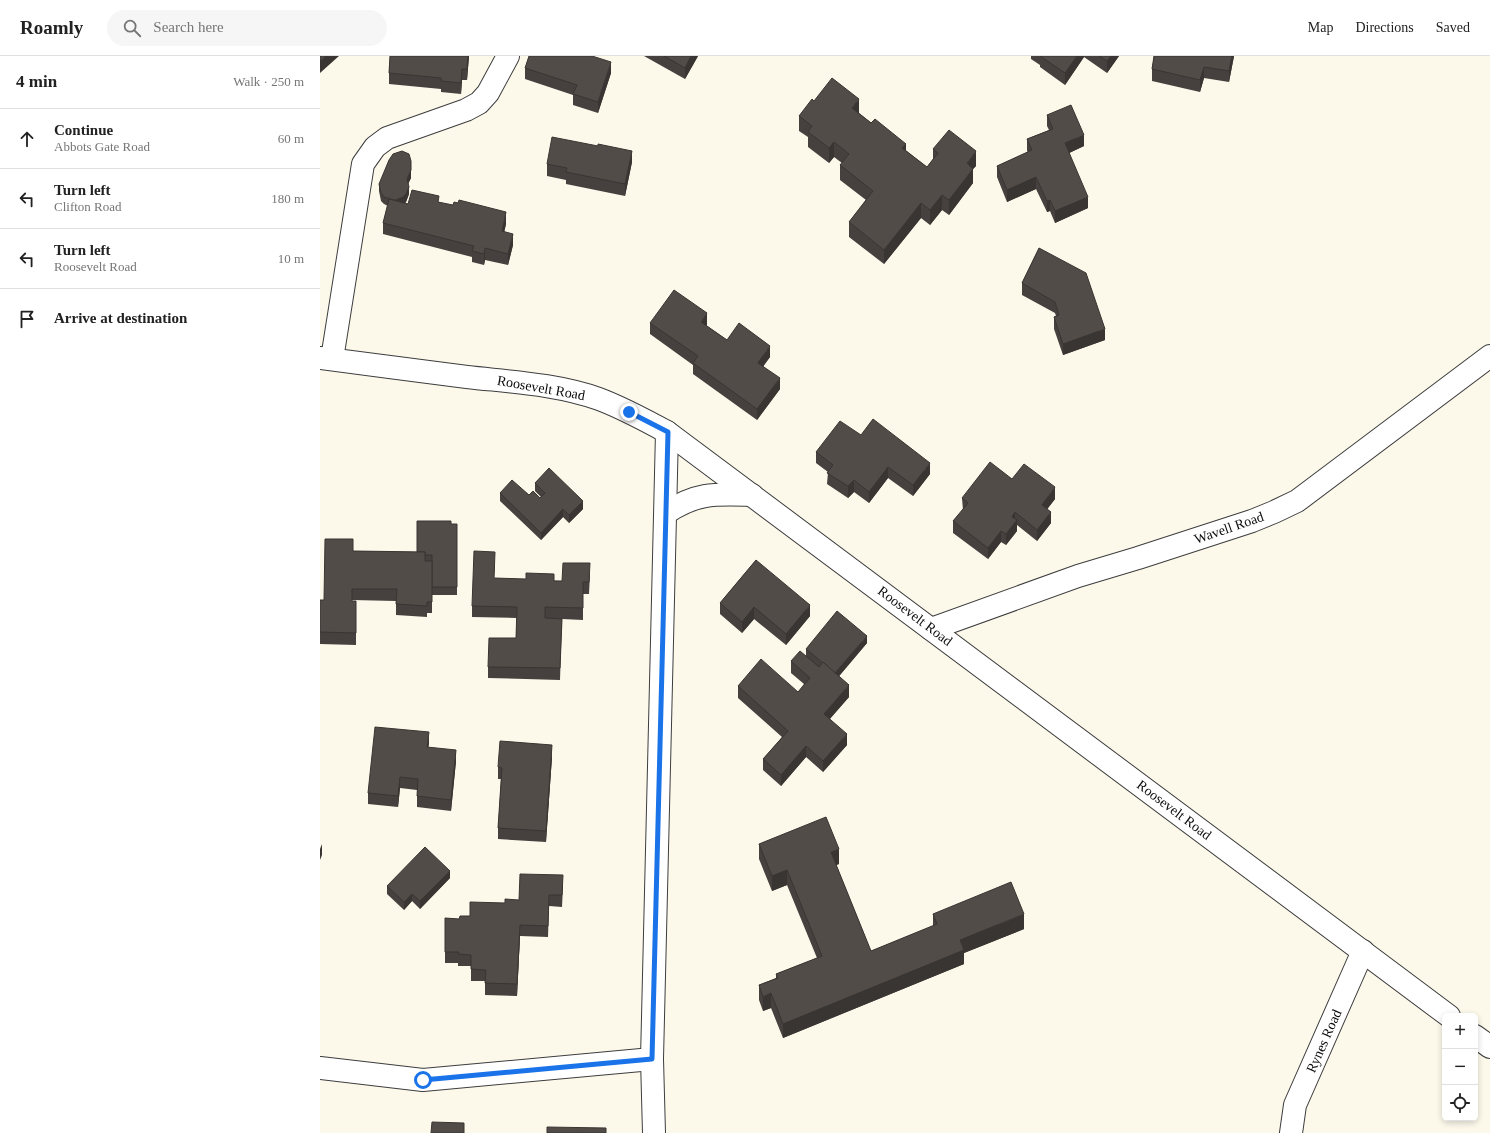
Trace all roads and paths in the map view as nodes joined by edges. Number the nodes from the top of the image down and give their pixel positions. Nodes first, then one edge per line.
1 (508, 56) edge
2 (1490, 356) edge
3 (326, 358) edge
4 (668, 432) junction
5 (752, 496) junction
6 (666, 513) junction
7 (931, 629) junction
8 (1363, 951) junction
9 (1445, 1013) edge
10 (1478, 1038) edge
11 (1490, 1047) edge
12 (652, 1059) junction
13 (320, 1068) edge
14 (654, 1133) edge
15 (1291, 1133) edge

1 - 3 street
2 - 7 street, Wavell Road
3 - 4 street, Roosevelt Road
4 - 5 street, Roosevelt Road
4 - 6 street
5 - 6 street
5 - 7 street, Roosevelt Road
6 - 12 street
7 - 8 street, Roosevelt Road
8 - 9 street, Roosevelt Road
8 - 15 street, Rynes Road
10 - 11 street
12 - 13 street
12 - 14 street

